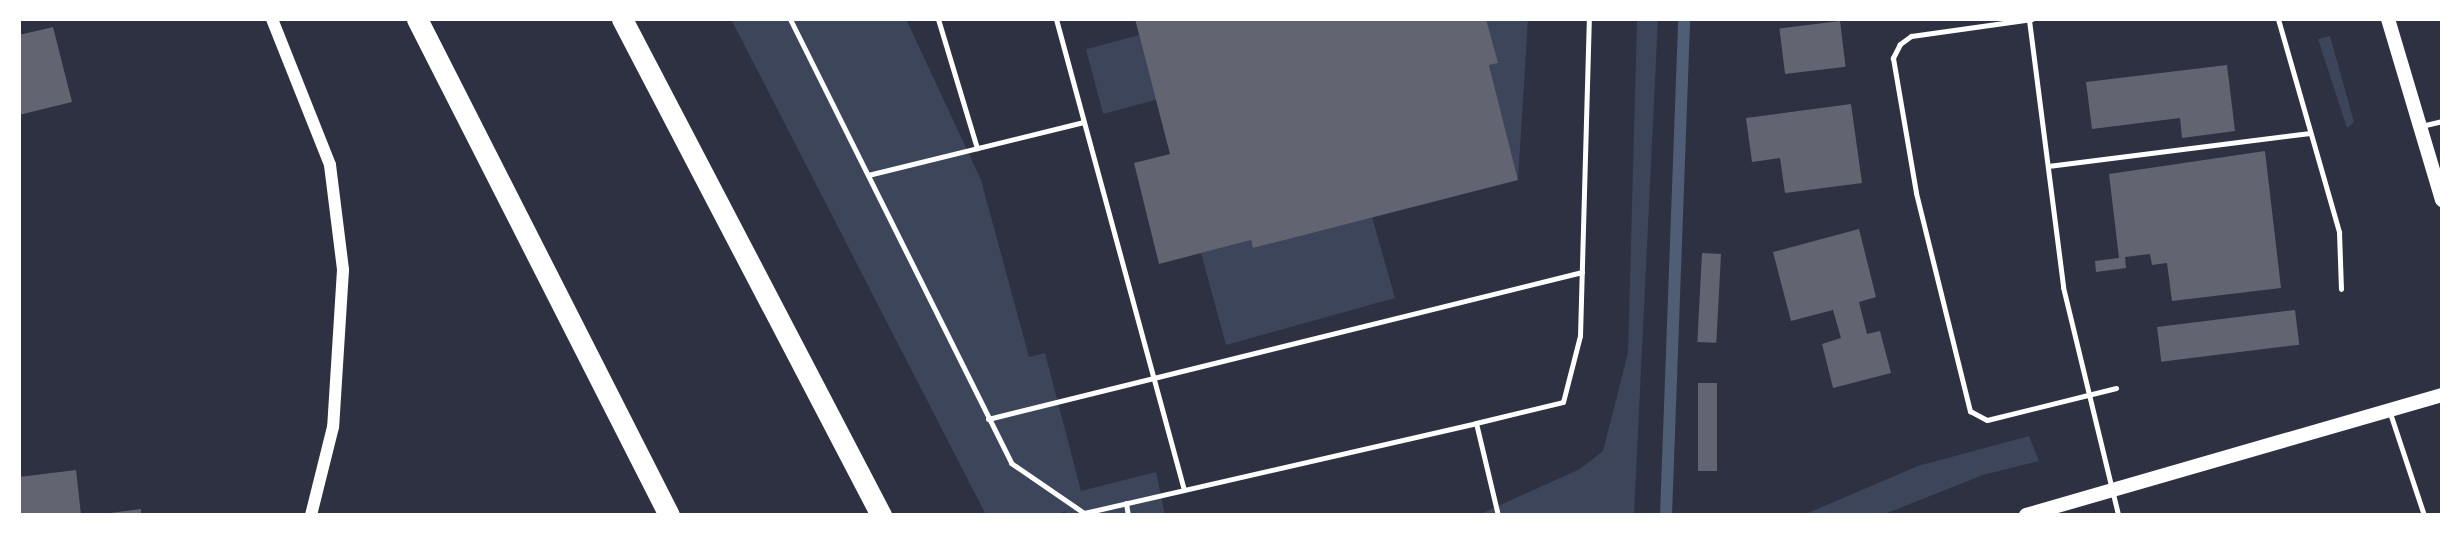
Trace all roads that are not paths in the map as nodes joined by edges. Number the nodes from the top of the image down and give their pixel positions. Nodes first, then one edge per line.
1 (272, 19) edge
2 (416, 19) edge
3 (622, 19) edge
4 (790, 19) edge
5 (938, 19) edge
6 (1056, 19) edge
7 (1589, 19) edge
8 (2031, 19) edge
9 (2278, 19) edge
10 (2388, 19) edge
11 (2442, 121) edge
12 (1084, 122) junction
13 (2420, 126) junction
14 (2310, 133) junction
15 (976, 148) junction
16 (2048, 166) junction
17 (867, 175) junction
18 (2442, 200) edge
19 (1582, 272) junction
20 (2341, 289) dead end
21 (1153, 376) junction
22 (2116, 388) dead end
23 (2442, 395) edge
24 (2087, 396) junction
25 (2389, 410) junction
26 (988, 419) junction
27 (1476, 423) junction
28 (1184, 489) junction
29 (2111, 490) junction
30 (1126, 503) junction
31 (310, 515) edge
32 (669, 515) edge
33 (881, 515) edge
34 (1128, 515) edge
35 (1498, 515) edge
36 (2026, 515) edge
37 (2118, 515) edge
38 (2424, 515) edge

1 - 31 street
2 - 32 highway
3 - 33 highway
4 - 17 lane
5 - 15 lane
6 - 12 lane
7 - 19 lane
8 - 16 lane
8 - 24 lane
9 - 14 lane
10 - 13 main road
11 - 13 lane
12 - 15 lane
12 - 21 lane
13 - 18 main road
14 - 16 lane
14 - 20 lane
15 - 17 lane
16 - 24 lane
17 - 26 lane
19 - 21 lane
19 - 27 lane
21 - 26 lane
21 - 28 lane
22 - 24 lane
23 - 25 main road
24 - 29 lane
25 - 29 main road
25 - 38 lane
26 - 30 lane
27 - 28 lane
27 - 35 lane
28 - 30 lane
29 - 36 main road
29 - 37 lane
30 - 34 lane

